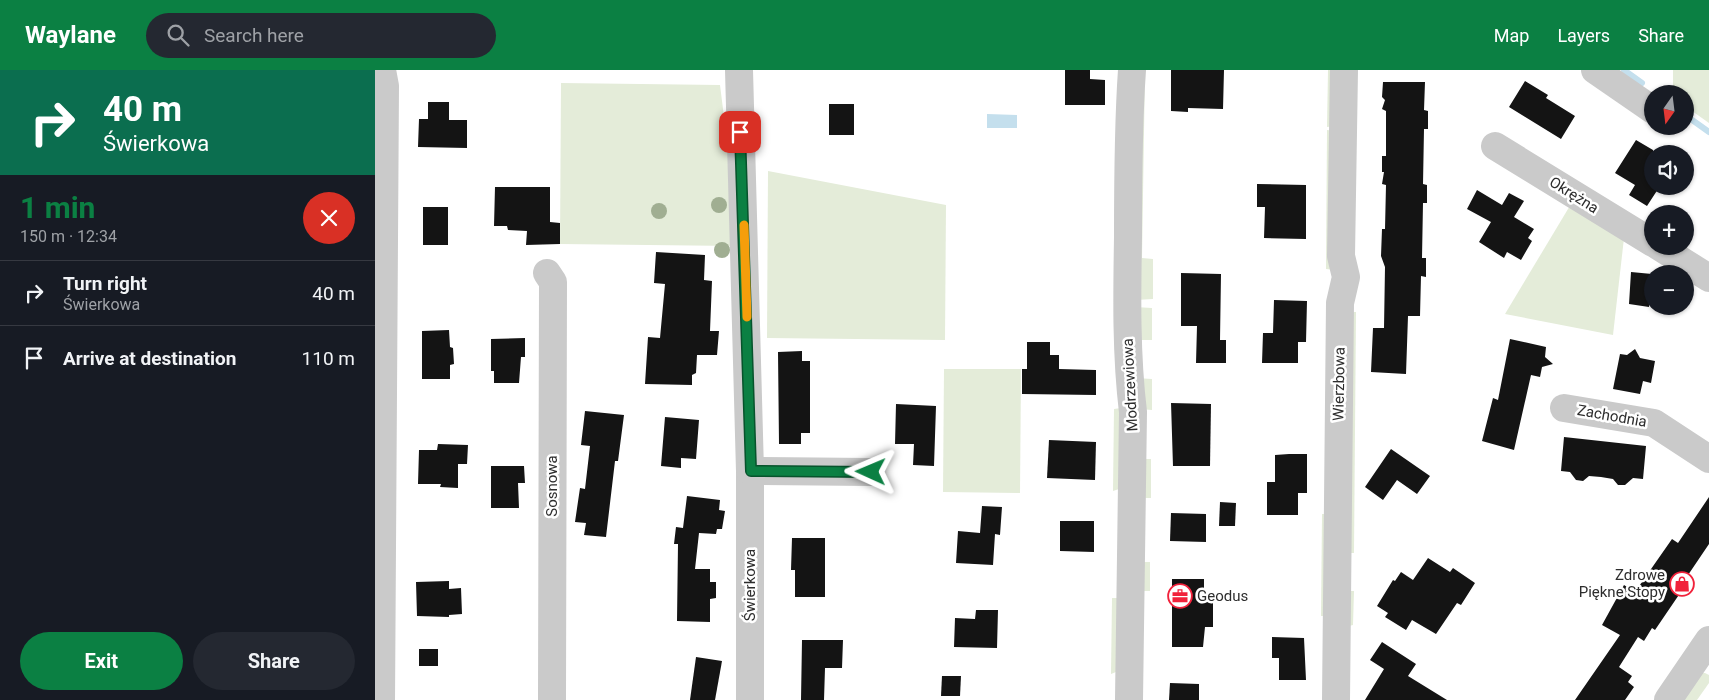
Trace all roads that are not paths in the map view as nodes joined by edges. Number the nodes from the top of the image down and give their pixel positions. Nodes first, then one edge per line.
1 (383, 70) edge
2 (739, 70) edge
3 (1132, 70) edge
4 (1344, 70) edge
5 (1595, 70) edge
6 (1644, 104) edge
7 (1495, 146) dead end
8 (1644, 237) edge
9 (1672, 255) edge
10 (547, 273) dead end
11 (1709, 278) edge
12 (1564, 408) dead end
13 (1709, 459) edge
14 (751, 471) junction
15 (871, 472) dead end
16 (1709, 640) edge
17 (381, 700) edge
18 (552, 700) edge
19 (749, 700) edge
20 (1129, 700) edge
21 (1336, 700) edge
22 (1668, 700) edge

1 - 17 street
2 - 14 street, Świerkowa
3 - 20 street, Modrzewiowa
4 - 21 street, Wierzbowa
5 - 6 street
7 - 8 street, Okrężna
9 - 11 street
10 - 18 street, Sosnowa
12 - 13 street, Zachodnia
14 - 15 street
14 - 19 street, Świerkowa
16 - 22 street

